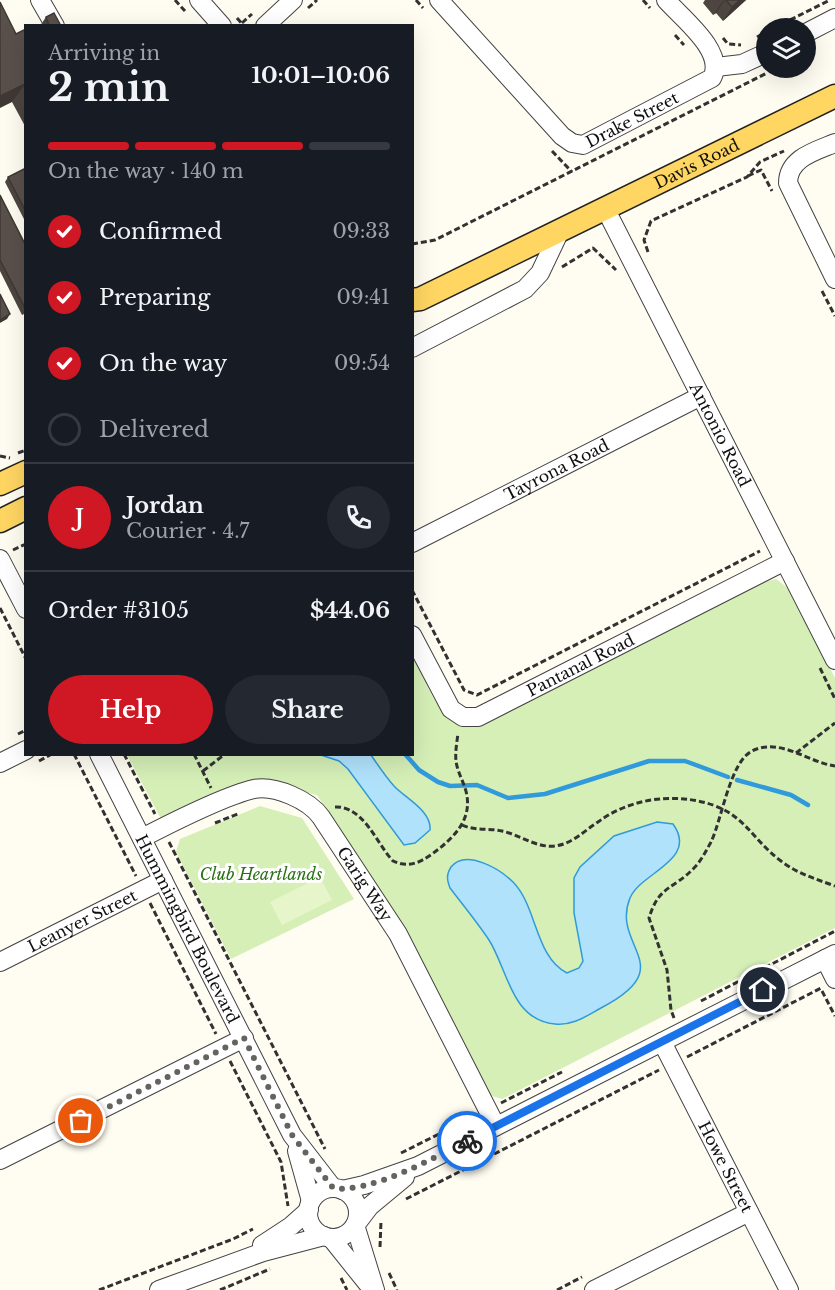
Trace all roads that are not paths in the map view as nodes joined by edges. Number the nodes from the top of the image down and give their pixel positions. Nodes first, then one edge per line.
1 (40, 0) edge
2 (199, 0) edge
3 (293, 0) edge
4 (439, 0) edge
5 (662, 8) edge
6 (835, 18) edge
7 (54, 24) edge
8 (220, 24) edge
9 (267, 24) edge
10 (816, 28) edge
11 (756, 58) edge
12 (714, 73) junction
13 (835, 96) edge
14 (835, 142) edge
15 (606, 210) junction
16 (559, 233) junction
17 (835, 279) edge
18 (414, 299) edge
19 (414, 347) edge
20 (701, 396) junction
21 (24, 473) edge
22 (0, 484) edge
23 (24, 509) edge
24 (0, 521) edge
25 (414, 542) edge
26 (0, 559) edge
27 (785, 561) junction
28 (24, 605) edge
29 (414, 639) edge
30 (835, 660) edge
31 (24, 751) edge
32 (100, 756) edge
33 (0, 763) edge
34 (142, 838) junction
35 (163, 880) junction
36 (830, 956) edge
37 (0, 962) edge
38 (828, 984) edge
39 (244, 1038) junction
40 (662, 1042) junction
41 (489, 1130) junction
42 (292, 1135) junction
43 (0, 1160) edge
44 (418, 1166) junction
45 (337, 1189) junction
46 (310, 1205) junction
47 (749, 1212) junction
48 (356, 1224) junction
49 (328, 1237) junction
50 (235, 1262) junction
51 (159, 1290) edge
52 (373, 1290) edge
53 (594, 1290) edge
54 (789, 1290) edge

1 - 7 street
2 - 8 street
3 - 9 street
4 - 12 street, Drake Street
5 - 12 street
6 - 10 street
11 - 12 street, Drake Street
13 - 15 main road, Davis Road
14 - 17 street
15 - 16 main road, Davis Road
15 - 20 street, Antonio Road
16 - 18 main road, Davis Road
16 - 19 street
20 - 25 street, Tayrona Road
20 - 27 street, Antonio Road
21 - 22 main road
23 - 24 main road
26 - 28 street
27 - 29 street, Pantanal Road
27 - 30 street, Antonio Road
31 - 33 street
32 - 34 street, Hummingbird Boulevard
34 - 35 street, Hummingbird Boulevard
34 - 41 street, Garig Way
35 - 37 street, Leanyer Street
35 - 39 street, Hummingbird Boulevard
36 - 38 street
36 - 40 street
39 - 42 street, Hummingbird Boulevard
39 - 43 street
40 - 41 street
40 - 47 street, Howe Street
41 - 44 street
42 - 45 street, Hummingbird Boulevard
42 - 46 street, Hummingbird Boulevard
44 - 45 street
44 - 48 street
45 - 46 street
45 - 48 street
46 - 49 street
46 - 50 street
47 - 53 street
47 - 54 street, Howe Street
48 - 49 street
48 - 52 street
49 - 50 street
49 - 52 street
50 - 51 street

